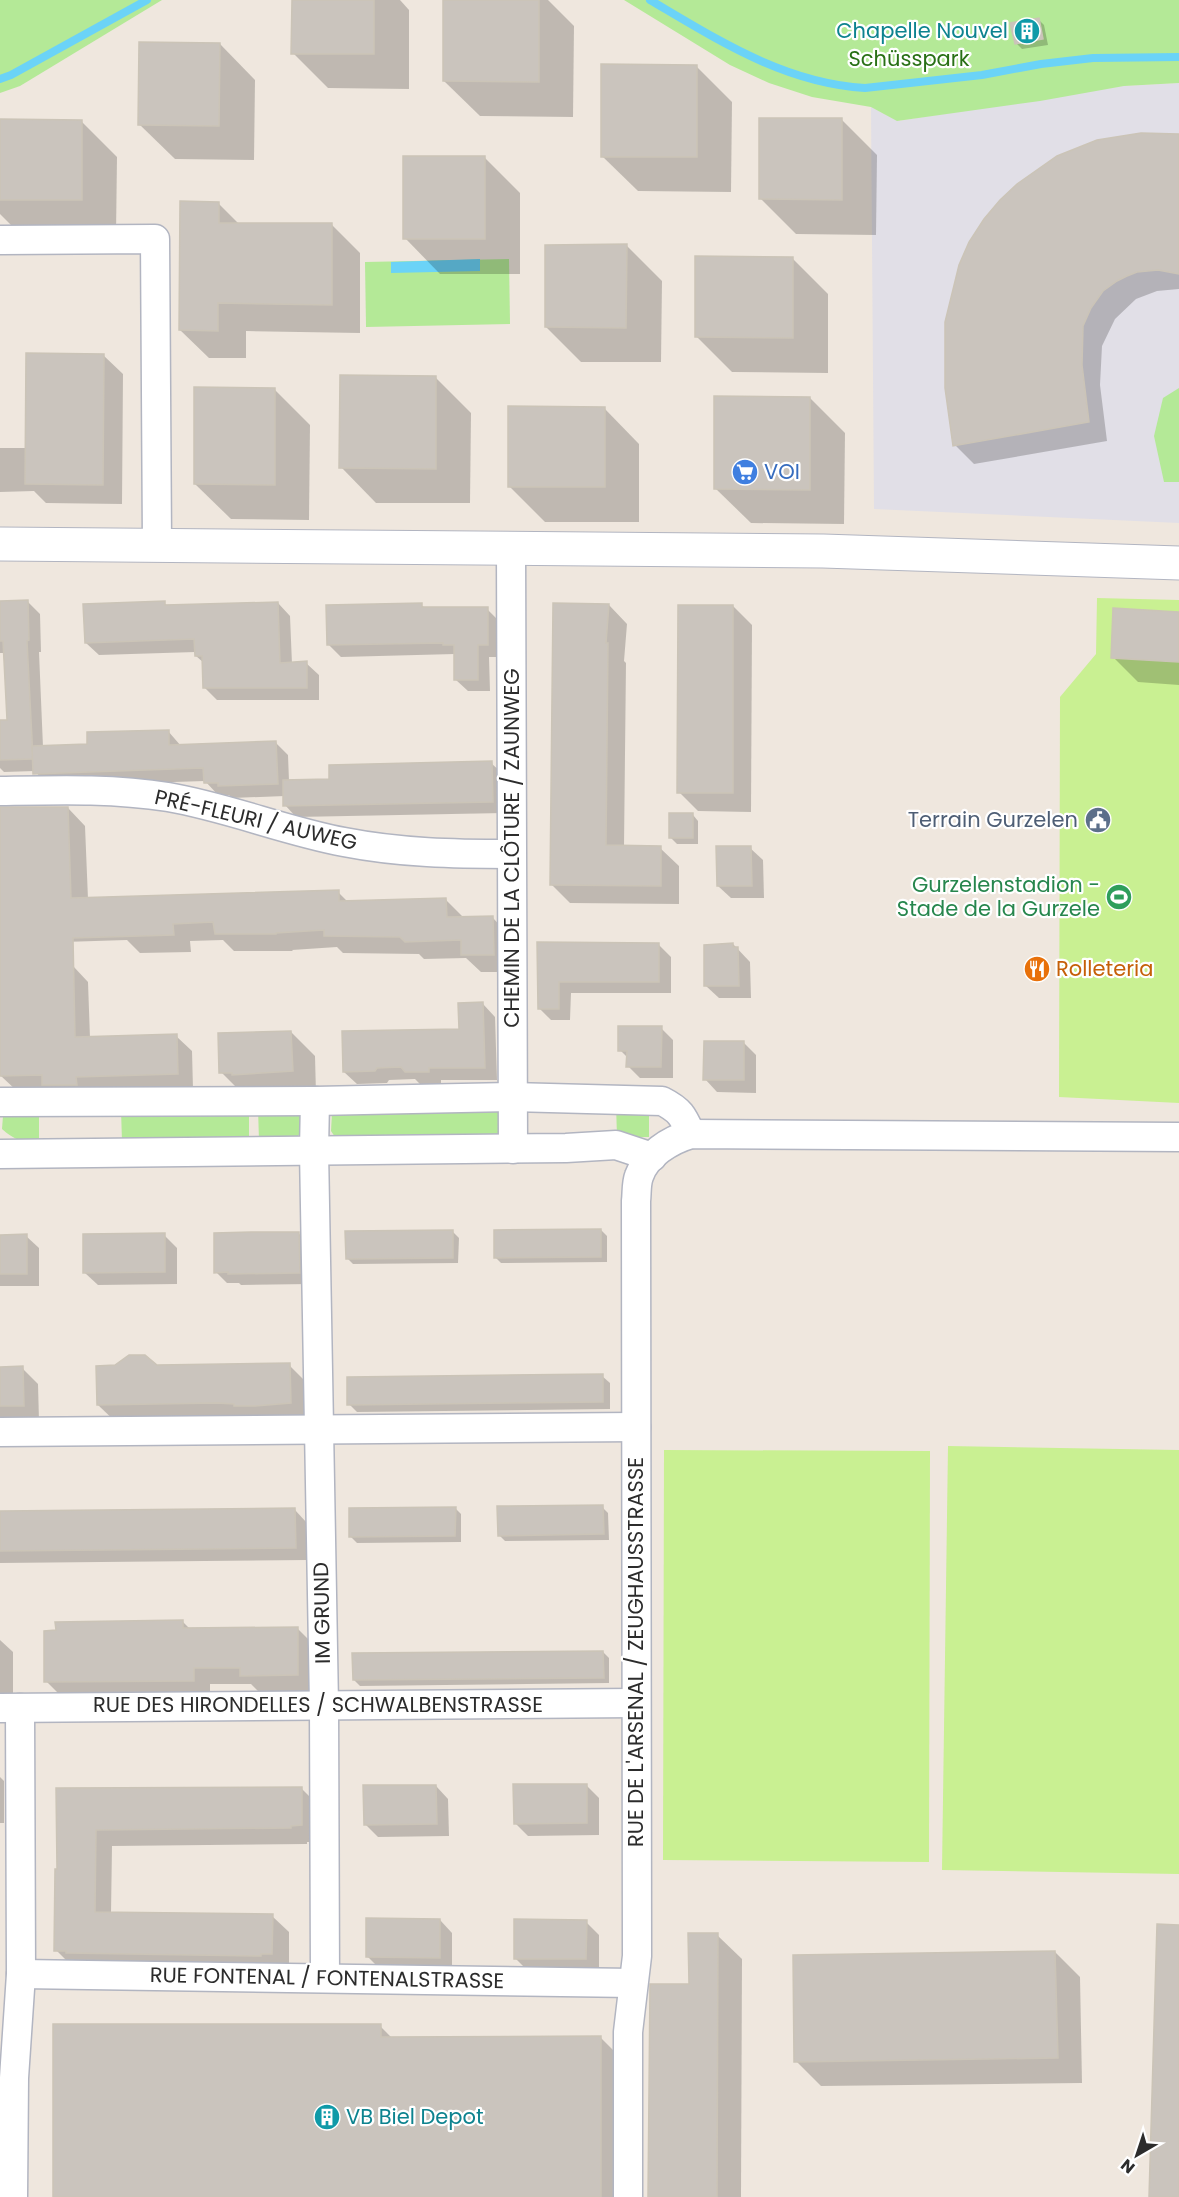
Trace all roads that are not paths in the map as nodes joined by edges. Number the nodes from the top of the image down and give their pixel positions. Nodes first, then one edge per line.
1 (0, 240) edge
2 (0, 544) edge
3 (158, 545) junction
4 (511, 548) junction
5 (1179, 563) edge
6 (0, 791) edge
7 (512, 854) junction
8 (512, 1097) junction
9 (315, 1101) junction
10 (0, 1102) edge
11 (691, 1134) junction
12 (1179, 1137) edge
13 (513, 1149) junction
14 (314, 1150) junction
15 (0, 1154) edge
16 (652, 1157) junction
17 (636, 1427) junction
18 (319, 1429) junction
19 (0, 1432) edge
20 (636, 1702) junction
21 (324, 1705) junction
22 (10, 1708) edge
23 (21, 1974) junction
24 (325, 1978) junction
25 (633, 1983) junction
26 (7, 2078) edge
27 (13, 2197) edge
28 (628, 2197) edge

1 - 3 street
2 - 3 street
3 - 4 street
4 - 5 street
4 - 7 street, CHEMIN DE LA CLÔTURE / ZAUNWEG
6 - 7 street, PRÉ-FLEURI / AUWEG
7 - 8 street, CHEMIN DE LA CLÔTURE / ZAUNWEG
8 - 9 street
8 - 11 street
8 - 13 street, CHEMIN DE LA CLÔTURE / ZAUNWEG
9 - 10 street
9 - 14 street, IM GRUND
11 - 12 street
11 - 16 street, RUE DE L'ARSENAL / ZEUGHAUSSTRASSE
13 - 14 street
13 - 16 street
14 - 15 street
14 - 18 street, IM GRUND
16 - 17 street, RUE DE L'ARSENAL / ZEUGHAUSSTRASSE
17 - 18 street
17 - 20 street, RUE DE L'ARSENAL / ZEUGHAUSSTRASSE
18 - 19 street
18 - 21 street, IM GRUND
20 - 21 street, RUE DES HIRONDELLES / SCHWALBENSTRASSE
20 - 25 street, RUE DE L'ARSENAL / ZEUGHAUSSTRASSE
21 - 22 street, RUE DES HIRONDELLES / SCHWALBENSTRASSE
21 - 24 street, IM GRUND
22 - 23 street
23 - 24 street, RUE FONTENAL / FONTENALSTRASSE
23 - 26 street
24 - 25 street, RUE FONTENAL / FONTENALSTRASSE
25 - 28 street, RUE DE L'ARSENAL / ZEUGHAUSSTRASSE
26 - 27 street

